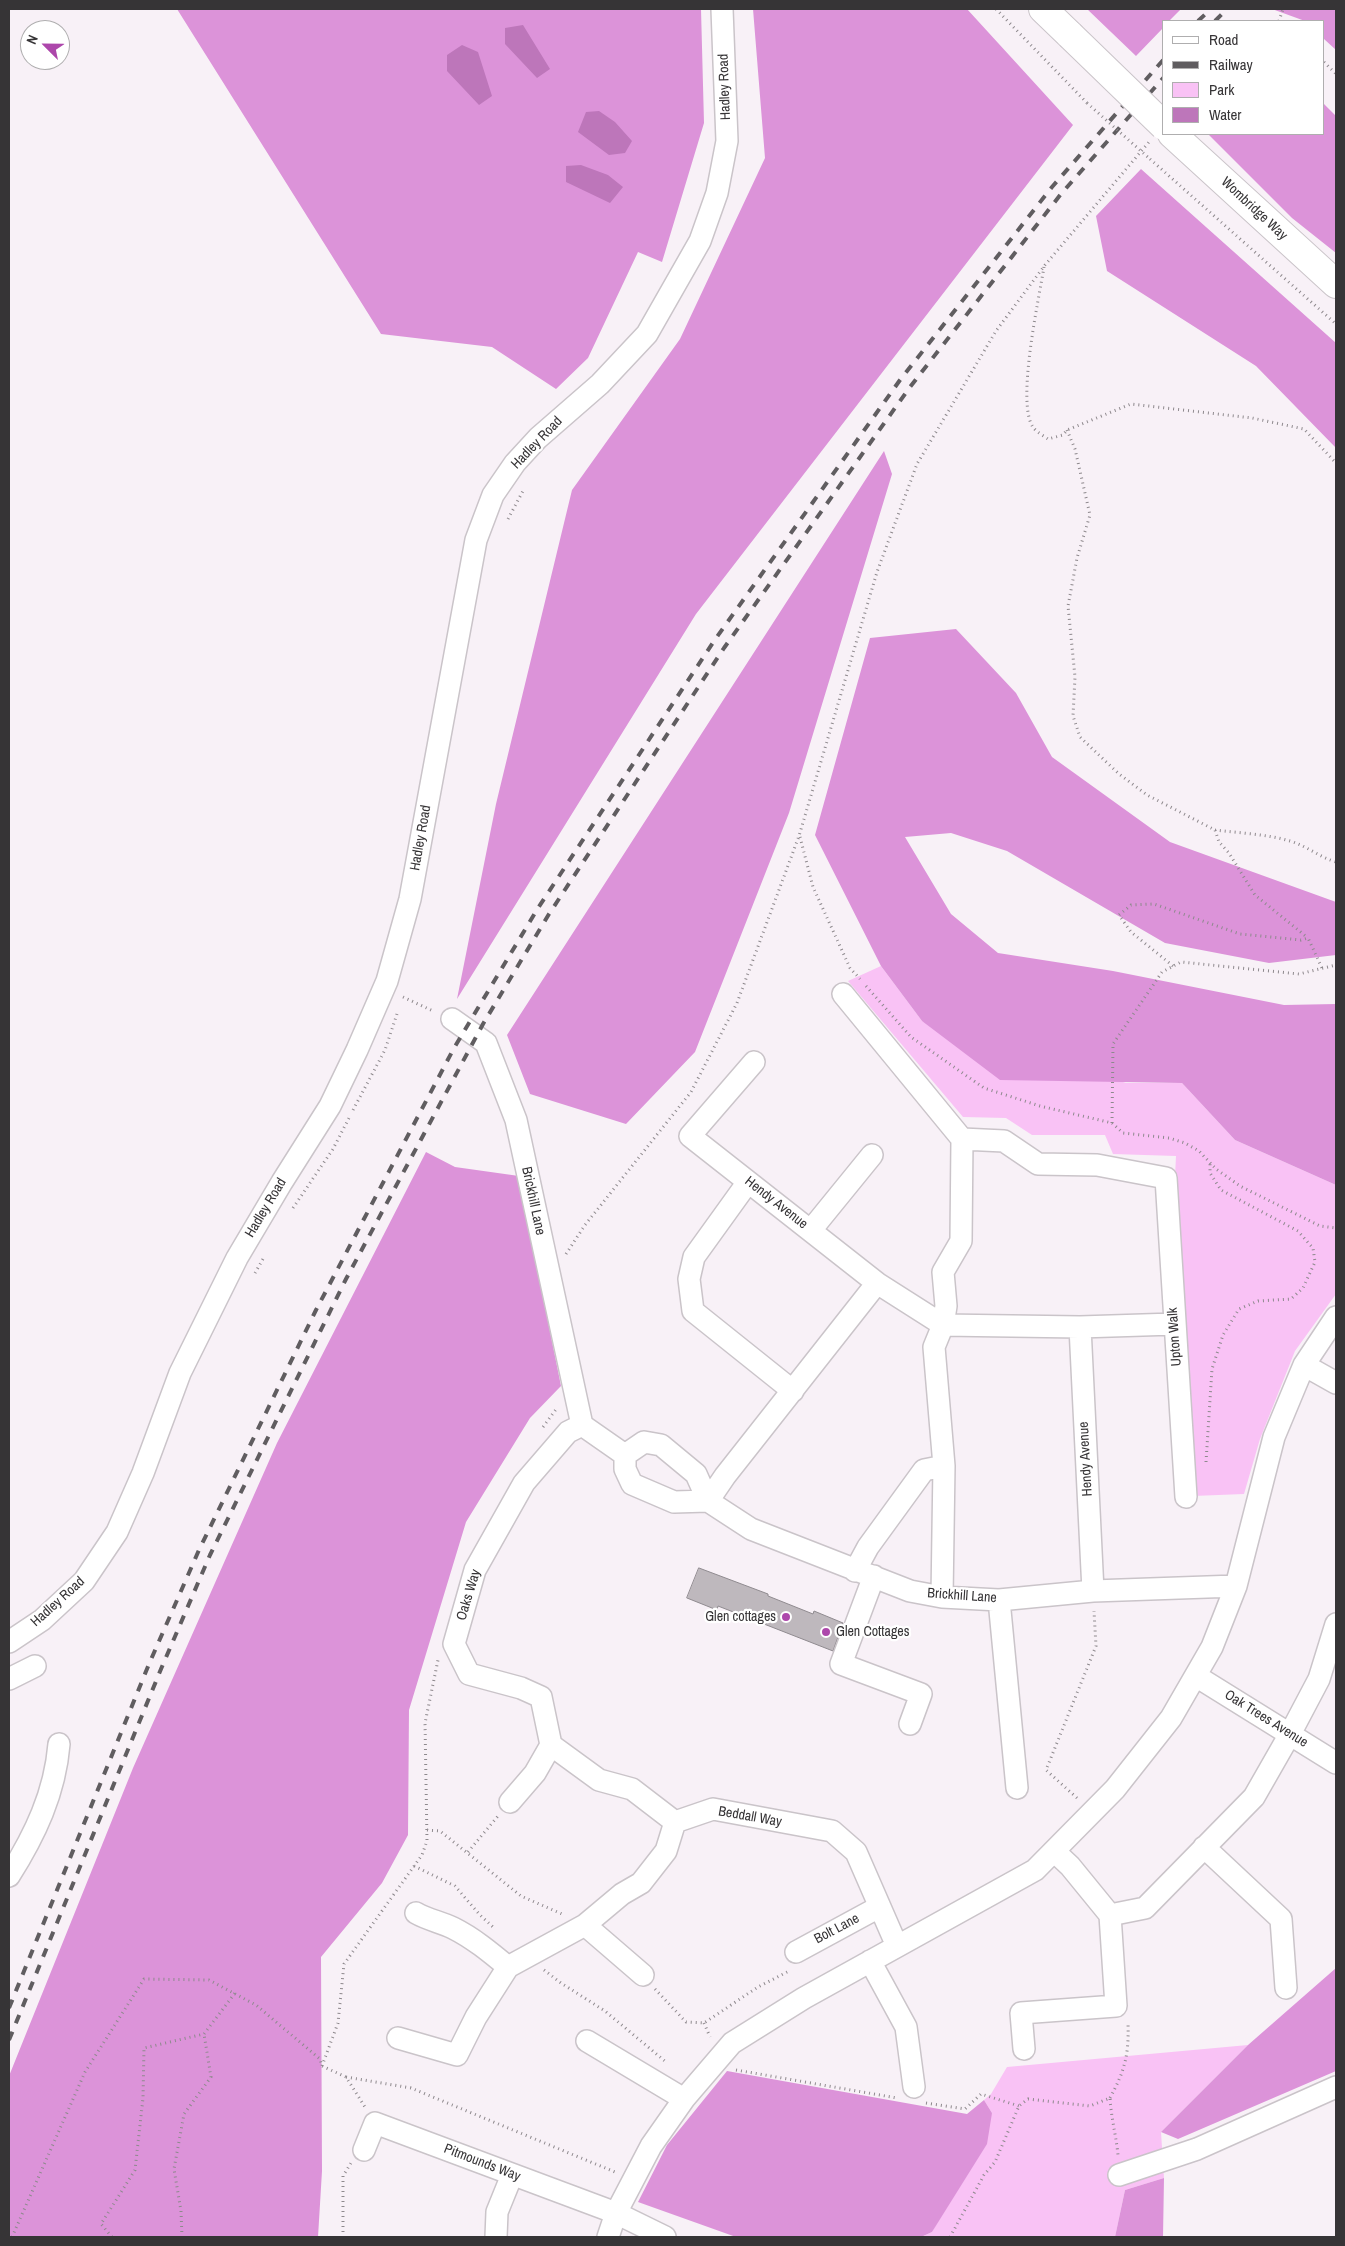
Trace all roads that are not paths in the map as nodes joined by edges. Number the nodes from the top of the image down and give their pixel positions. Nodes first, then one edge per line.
1 (722, 9) edge
2 (1043, 9) edge
3 (1162, 131) edge
4 (1166, 135) edge
5 (1336, 284) edge
6 (843, 994) dead end
7 (452, 1019) road end
8 (754, 1062) dead end
9 (962, 1139) junction
10 (872, 1155) dead end
11 (748, 1182) junction
12 (811, 1230) junction
13 (877, 1282) junction
14 (1336, 1317) edge
15 (1174, 1324) junction
16 (942, 1325) junction
17 (1080, 1327) junction
18 (1304, 1365) junction
19 (1336, 1383) edge
20 (793, 1391) junction
21 (582, 1425) junction
22 (625, 1455) junction
23 (944, 1466) junction
24 (1186, 1497) dead end
25 (708, 1501) junction
26 (865, 1574) junction
27 (1236, 1586) junction
28 (1093, 1591) junction
29 (942, 1596) junction
30 (999, 1600) junction
31 (1336, 1624) edge
32 (9, 1642) edge
33 (35, 1666) dead end
34 (1196, 1676) junction
35 (9, 1679) edge
36 (910, 1724) dead end
37 (1290, 1734) junction
38 (59, 1744) dead end
39 (551, 1745) junction
40 (1336, 1763) edge
41 (1017, 1788) dead end
42 (510, 1802) road end
43 (675, 1822) junction
44 (1204, 1847) junction
45 (1054, 1851) junction
46 (13, 1869) edge
47 (879, 1907) junction
48 (416, 1913) dead end
49 (1110, 1914) junction
50 (579, 1927) junction
51 (896, 1946) junction
52 (796, 1952) dead end
53 (870, 1961) junction
54 (508, 1967) junction
55 (642, 1975) road end
56 (1286, 1988) dead end
57 (398, 2038) dead end
58 (587, 2041) dead end
59 (1024, 2049) dead end
60 (1336, 2087) edge
61 (689, 2093) junction
62 (910, 2096) road end
63 (358, 2156) road end
64 (512, 2175) junction
65 (1119, 2175) road end
66 (616, 2213) junction
67 (496, 2237) edge
68 (608, 2237) edge
69 (665, 2237) edge

1 - 32 street, Hadley Road
2 - 3 main road, Wombridge Way, bridge
4 - 5 main road, Wombridge Way
6 - 9 street
7 - 21 street, Brickhill Lane
8 - 11 street, Hendy Avenue
9 - 15 street, Upton Walk
9 - 16 street
10 - 12 street
11 - 12 street, Hendy Avenue
11 - 20 street
12 - 13 street, Hendy Avenue
13 - 16 street, Hendy Avenue
13 - 20 street
14 - 18 street
15 - 17 street
15 - 24 street, Upton Walk
16 - 17 street
16 - 23 street
17 - 28 street, Hendy Avenue
18 - 19 street
18 - 27 street
20 - 25 street
21 - 22 street
21 - 39 street, Oaks Way
22 - 25 street
22 - 25 street
23 - 26 street
23 - 29 street
25 - 26 street, Brickhill Lane
26 - 29 street, Brickhill Lane
26 - 36 street
27 - 28 street, Brickhill Lane
27 - 34 street
28 - 30 street, Brickhill Lane
29 - 30 street, Brickhill Lane
30 - 41 street
31 - 37 street
33 - 35 street
34 - 37 street, Oak Trees Avenue
34 - 45 street
37 - 40 street, Oak Trees Avenue
37 - 44 street
38 - 46 street
39 - 42 street
39 - 43 street
43 - 47 street, Beddall Way
43 - 50 street
44 - 49 street
44 - 56 street
45 - 49 street
45 - 51 street
47 - 51 street, Beddall Way
47 - 52 street, Bolt Lane
48 - 54 street
49 - 59 street
50 - 54 street
50 - 55 street
51 - 53 street
53 - 61 street
53 - 62 street
54 - 57 street
58 - 61 street
60 - 65 street
61 - 66 street
63 - 64 street, Pitmounds Way
64 - 66 street, Pitmounds Way
64 - 67 street
66 - 68 street
66 - 69 street, Pitmounds Way

